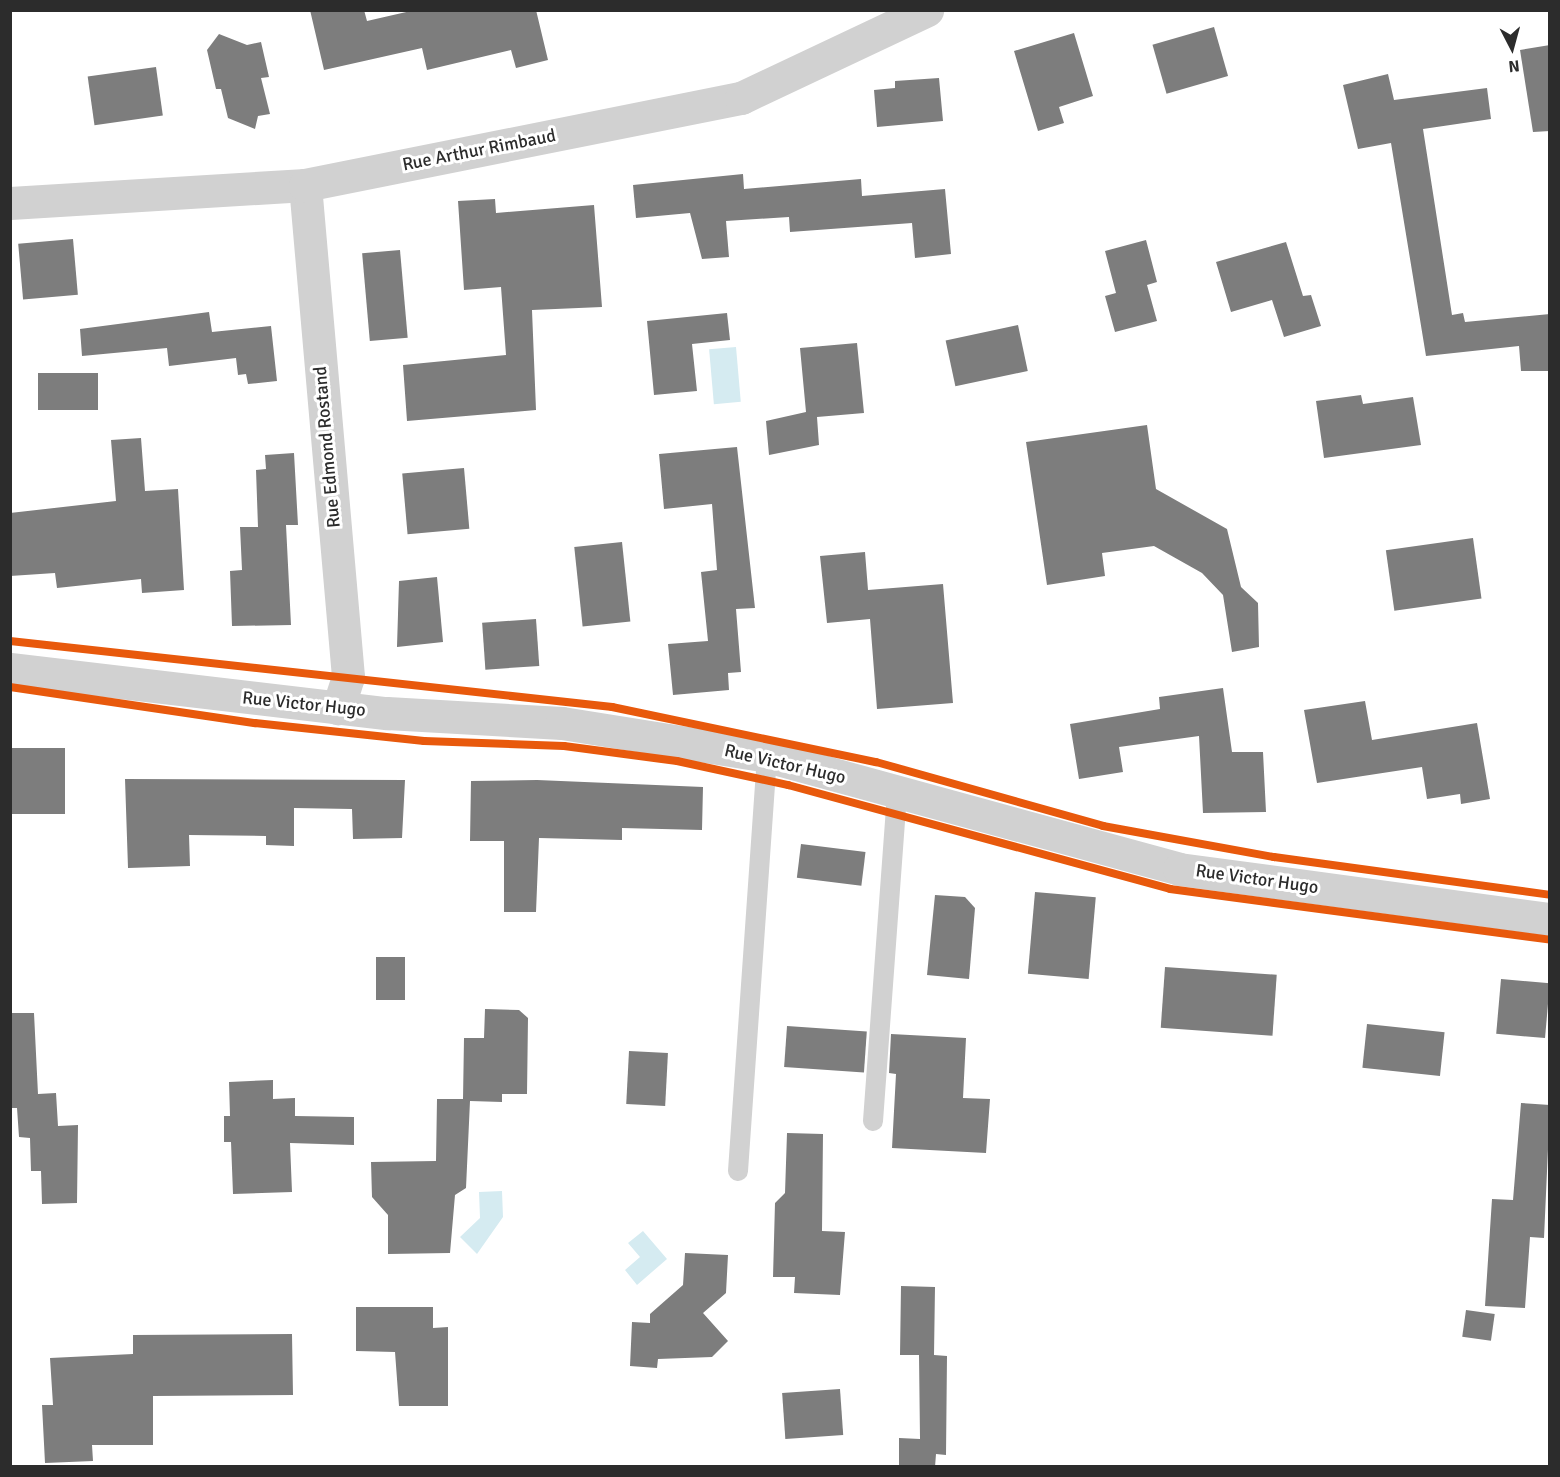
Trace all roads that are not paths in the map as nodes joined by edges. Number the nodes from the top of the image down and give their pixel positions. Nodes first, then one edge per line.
1 (927, 10) edge
2 (305, 185) junction
3 (10, 203) edge
4 (10, 669) edge
5 (338, 708) junction
6 (767, 756) junction
7 (897, 792) junction
8 (1550, 919) edge
9 (873, 1121) dead end
10 (738, 1171) dead end

1 - 2 street, Rue Arthur Rimbaud
2 - 3 street, Rue Arthur Rimbaud
2 - 5 street, Rue Edmond Rostand
4 - 5 street, Rue Victor Hugo
5 - 6 street, Rue Victor Hugo
6 - 7 street, Rue Victor Hugo
6 - 10 lane
7 - 8 street, Rue Victor Hugo
7 - 9 lane

